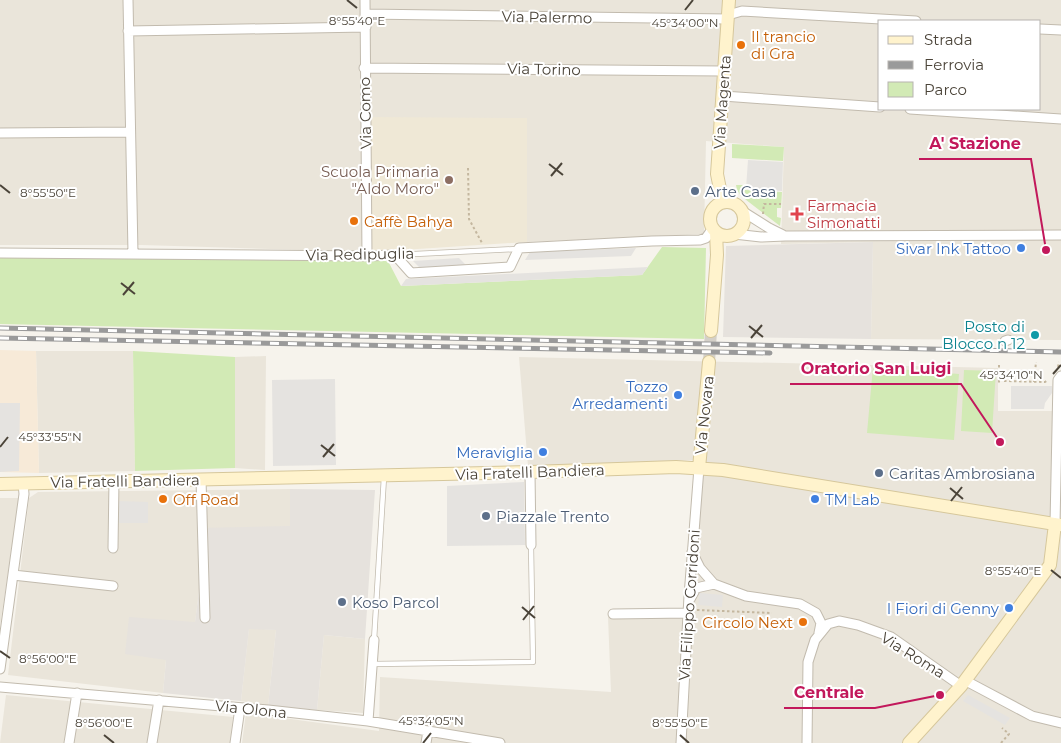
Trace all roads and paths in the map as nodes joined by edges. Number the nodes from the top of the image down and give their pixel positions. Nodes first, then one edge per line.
1 (128, 0) edge
2 (365, 0) edge
3 (729, 10) edge
4 (365, 14) junction
5 (899, 20) edge
6 (366, 27) junction
7 (1041, 29) edge
8 (128, 30) junction
9 (1061, 30) edge
10 (364, 68) junction
11 (723, 71) junction
12 (723, 96) junction
13 (878, 107) edge
14 (925, 110) edge
15 (1061, 119) edge
16 (130, 132) junction
17 (0, 133) edge
18 (468, 168) dead end
19 (716, 174) junction
20 (726, 202) junction
21 (781, 204) dead end
22 (712, 212) junction
23 (742, 212) junction
24 (764, 213) dead end
25 (723, 232) junction
26 (1061, 235) edge
27 (785, 236) junction
28 (519, 248) junction
29 (486, 250) junction
30 (0, 253) edge
31 (134, 253) junction
32 (395, 255) junction
33 (367, 256) junction
34 (712, 331) tunnel mouth
35 (709, 362) tunnel mouth
36 (1036, 362) dead end
37 (1059, 362) dead end
38 (1000, 365) dead end
39 (1058, 366) dead end
40 (1061, 376) edge
41 (1034, 379) junction
42 (1005, 382) dead end
43 (1045, 382) dead end
44 (1000, 383) dead end
45 (1059, 418) edge
46 (1059, 446) edge
47 (699, 468) junction
48 (530, 472) junction
49 (384, 476) junction
50 (201, 480) junction
51 (114, 481) junction
52 (24, 483) junction
53 (0, 484) edge
54 (1058, 524) edge
55 (531, 545) joint
56 (112, 548) dead end
57 (692, 552) junction
58 (13, 575) junction
59 (714, 584) junction
60 (113, 586) dead end
61 (688, 608) junction
62 (772, 613) dead end
63 (613, 614) dead end
64 (205, 618) dead end
65 (819, 634) junction
66 (374, 640) joint
67 (372, 664) junction
68 (0, 669) edge
69 (962, 684) junction
70 (0, 687) edge
71 (77, 693) junction
72 (159, 700) junction
73 (240, 708) junction
74 (368, 722) junction
75 (1061, 723) edge
76 (1002, 728) dead end
77 (428, 731) junction
78 (69, 743) edge
79 (152, 743) edge
80 (235, 743) edge
81 (426, 743) edge
82 (500, 743) edge
83 (680, 743) edge
84 (807, 743) edge
85 (908, 743) edge
86 (1001, 743) edge

1 - 8 street
2 - 4 street, Via Como
3 - 4 street, Via Palermo
3 - 5 street, Via Palermo
3 - 11 street, Via Magenta
4 - 6 street, Via Como
6 - 8 street
6 - 10 street, Via Como
7 - 9 street
8 - 16 street
10 - 11 street, Via Torino
10 - 33 street, Via Como
11 - 12 street, Via Magenta
12 - 13 street
12 - 19 street, Via Magenta
14 - 15 street
16 - 17 street
16 - 31 street
18 - 29 path
19 - 20 street, Via Magenta
19 - 22 street
20 - 22 street
20 - 23 street
21 - 24 path
22 - 25 street
23 - 25 street
23 - 27 street
25 - 27 street
25 - 28 street, Via Redipuglia
25 - 34 street
26 - 27 street
28 - 29 lane, Via Redipuglia
28 - 32 street
29 - 32 lane, Via Redipuglia
30 - 31 street, Via Redipuglia
31 - 33 street, Via Redipuglia
32 - 33 street, Via Redipuglia
35 - 47 street, Via Novara
36 - 41 path
37 - 39 path
38 - 44 path
40 - 45 street
41 - 42 path
41 - 43 path
45 - 46 street
46 - 54 street
47 - 48 street, Via Fratelli Bandiera
47 - 54 street, Via Fratelli Bandiera
47 - 57 street, Via Filippo Corridoni
48 - 49 street, Via Fratelli Bandiera
48 - 55 street
49 - 50 street, Via Fratelli Bandiera
49 - 66 lane
50 - 51 street, Via Fratelli Bandiera
50 - 64 street
51 - 52 street, Via Fratelli Bandiera
51 - 56 street
52 - 53 street, Via Fratelli Bandiera
52 - 58 street
54 - 69 street
55 - 67 lane
57 - 59 street
57 - 61 street, Via Filippo Corridoni
58 - 60 street
58 - 68 street
59 - 61 street
59 - 65 street
61 - 62 path
61 - 63 street
61 - 83 street, Via Filippo Corridoni
65 - 69 street, Via Roma
65 - 84 street
66 - 67 street
67 - 74 street
69 - 75 street
69 - 85 street
70 - 71 street, Via Olona
71 - 72 street, Via Olona
71 - 78 street
72 - 73 street, Via Olona
72 - 79 street
73 - 74 street, Via Olona
73 - 80 street
74 - 77 street, Via Olona
76 - 86 path
77 - 81 street
77 - 82 street, Via Olona

